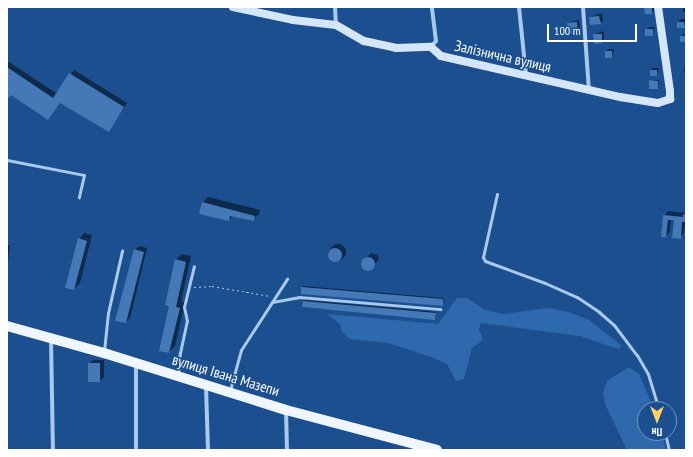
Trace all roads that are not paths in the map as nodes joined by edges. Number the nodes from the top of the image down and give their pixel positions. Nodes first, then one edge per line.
1 (233, 7) edge
2 (335, 7) edge
3 (432, 7) edge
4 (519, 7) edge
5 (583, 7) edge
6 (658, 7) edge
7 (336, 25) junction
8 (431, 47) junction
9 (526, 75) junction
10 (590, 90) junction
11 (7, 160) edge
12 (497, 194) dead end
13 (79, 197) dead end
14 (122, 251) dead end
15 (194, 266) dead end
16 (286, 279) dead end
17 (272, 302) junction
18 (440, 309) dead end
19 (7, 326) edge
20 (50, 339) junction
21 (104, 353) junction
22 (136, 363) junction
23 (178, 376) junction
24 (206, 385) junction
25 (229, 392) junction
26 (656, 401) edge
27 (286, 410) junction
28 (53, 450) edge
29 (136, 450) edge
30 (208, 450) edge
31 (287, 450) edge
32 (435, 450) edge

1 - 7 street
2 - 7 street
3 - 8 street
4 - 9 street
5 - 10 street
6 - 10 street, Залізнична вулиця
7 - 8 street
8 - 9 street, Залізнична вулиця
9 - 10 street, Залізнична вулиця
11 - 13 lane
12 - 26 lane
14 - 21 lane
15 - 23 lane
16 - 17 lane
17 - 18 lane
17 - 25 lane
19 - 20 main road, вулиця Івана Мазепи
20 - 21 main road, вулиця Івана Мазепи
20 - 28 street
21 - 22 main road, вулиця Івана Мазепи
22 - 23 main road, вулиця Івана Мазепи
22 - 29 street
23 - 24 main road, вулиця Івана Мазепи
24 - 25 main road, вулиця Івана Мазепи
24 - 30 street
25 - 27 main road, вулиця Івана Мазепи
27 - 31 street
27 - 32 main road, вулиця Івана Мазепи

